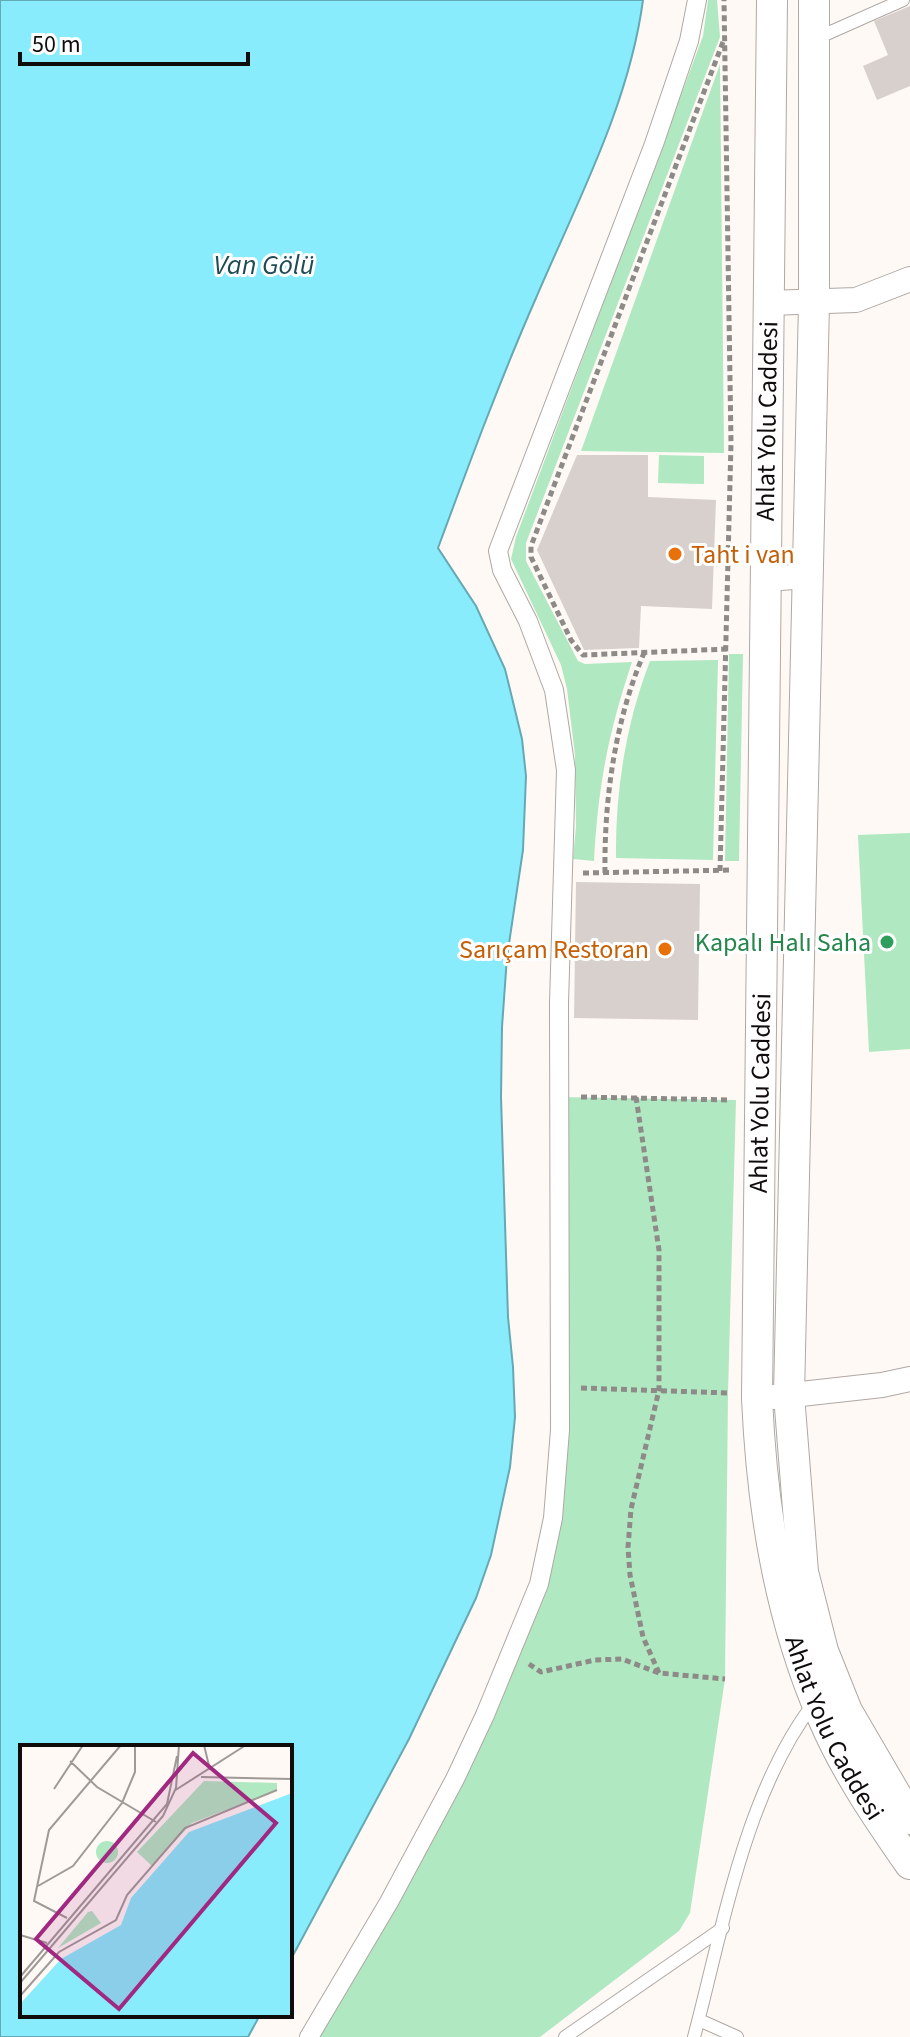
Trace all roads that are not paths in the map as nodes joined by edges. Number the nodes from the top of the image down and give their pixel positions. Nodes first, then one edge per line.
1 (697, 0) edge
2 (772, 0) edge
3 (814, 0) edge
4 (903, 0) edge
5 (771, 39) junction
6 (814, 39) junction
7 (910, 279) edge
8 (768, 303) junction
9 (814, 303) junction
10 (808, 576) junction
11 (766, 579) junction
12 (761, 1021) junction
13 (798, 1021) junction
14 (910, 1379) edge
15 (789, 1395) junction
16 (742, 1396) junction
17 (825, 1690) junction
18 (910, 1819) edge
19 (910, 1864) edge
20 (723, 1928) junction
21 (699, 2020) junction
22 (309, 2037) edge
23 (565, 2037) edge
24 (694, 2037) edge
25 (737, 2037) edge

1 - 22 street
2 - 5 street, Ahlat Yolu Caddesi
3 - 6 street, Ahlat Yolu Caddesi
4 - 6 lane
5 - 6 street
5 - 8 street, Ahlat Yolu Caddesi
6 - 9 street, Ahlat Yolu Caddesi
7 - 9 street
8 - 9 street
8 - 11 street, Ahlat Yolu Caddesi
9 - 10 street, Ahlat Yolu Caddesi
10 - 11 street
10 - 13 street, Ahlat Yolu Caddesi
11 - 12 street, Ahlat Yolu Caddesi
12 - 13 street
12 - 16 street, Ahlat Yolu Caddesi
13 - 15 street, Ahlat Yolu Caddesi
14 - 15 street
15 - 16 street
15 - 17 street, Ahlat Yolu Caddesi
16 - 17 street, Ahlat Yolu Caddesi
17 - 18 street, Ahlat Yolu Caddesi
17 - 19 street, Ahlat Yolu Caddesi
17 - 20 lane
20 - 21 lane
20 - 23 lane
21 - 24 lane
21 - 25 lane

